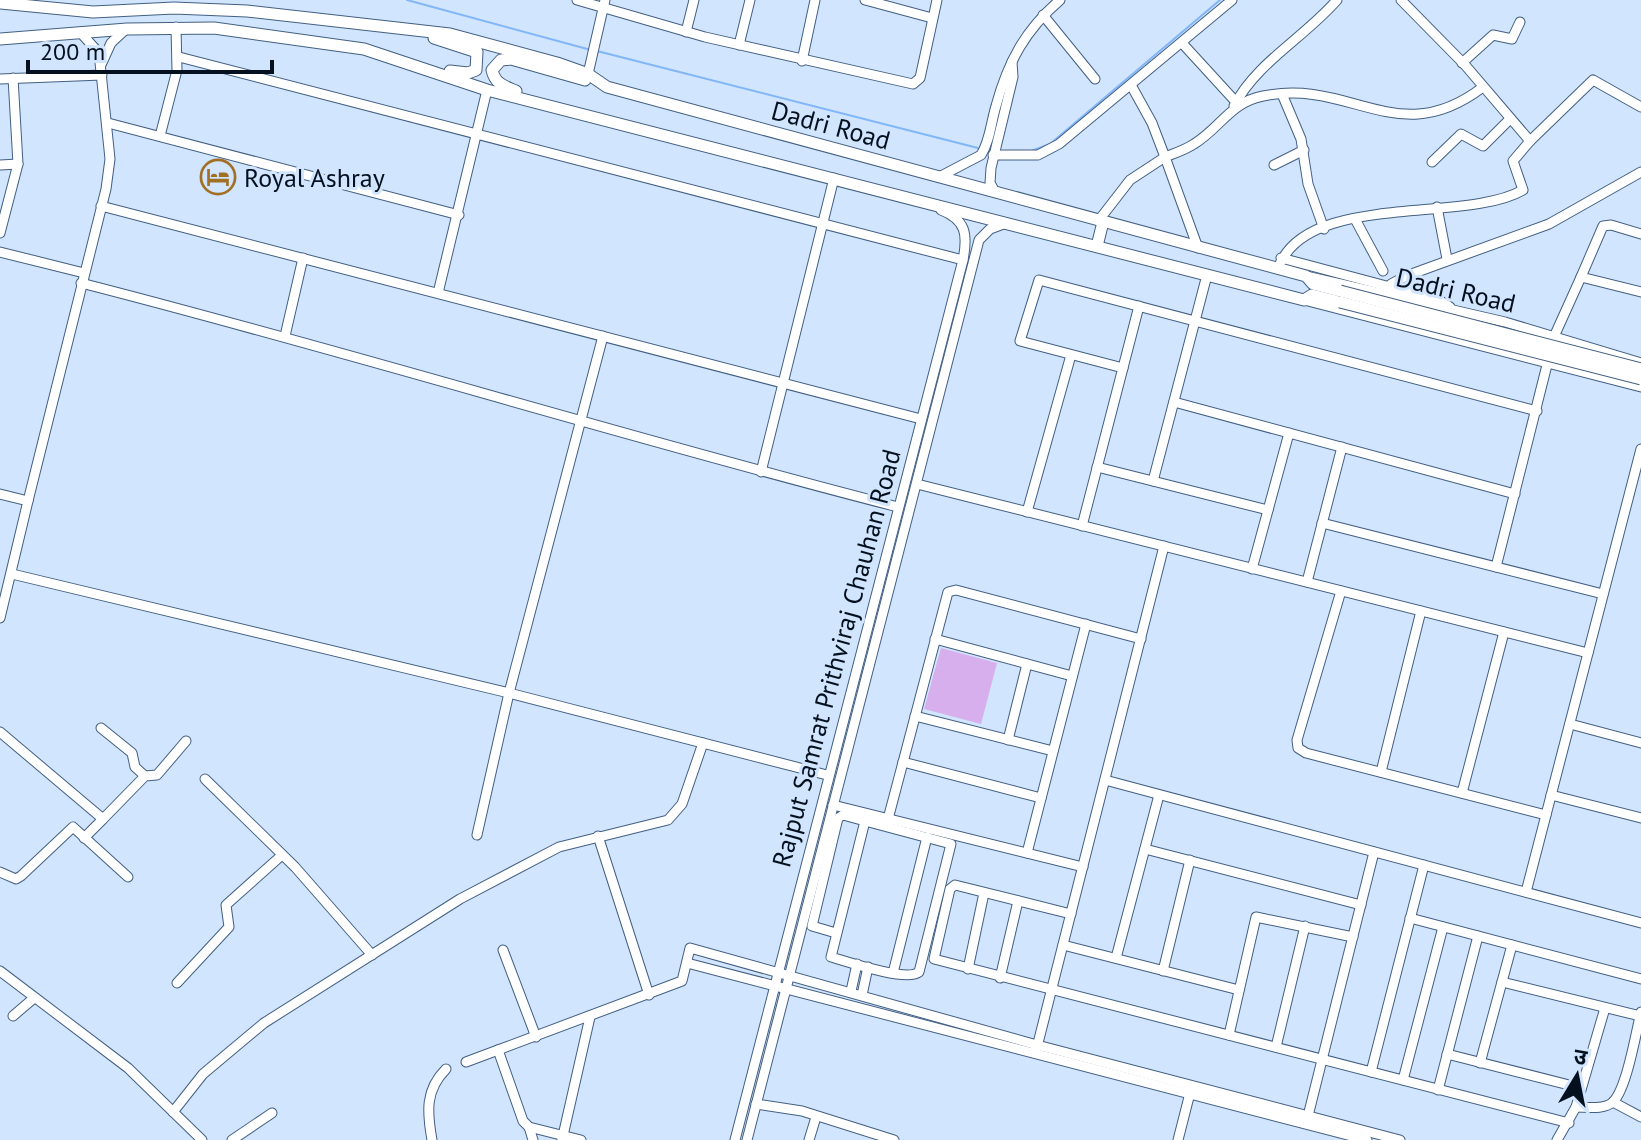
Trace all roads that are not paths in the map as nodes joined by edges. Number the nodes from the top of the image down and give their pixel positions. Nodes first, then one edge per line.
1 (54, 0) edge
2 (149, 0) edge
3 (577, 0) edge
4 (694, 0) edge
5 (750, 0) edge
6 (815, 0) edge
7 (865, 0) edge
8 (937, 0) edge
9 (1060, 0) edge
10 (1232, 0) edge
11 (1337, 0) edge
12 (1401, 0) edge
13 (0, 3) edge
14 (604, 3) edge
15 (17, 5) junction
16 (31, 6) junction
17 (174, 8) junction
18 (0, 10) edge
19 (1043, 15) junction
20 (932, 18) junction
21 (1520, 22) dead end
22 (176, 27) junction
23 (127, 29) junction
24 (0, 31) edge
25 (80, 32) junction
26 (410, 32) junction
27 (686, 32) junction
28 (26, 34) junction
29 (0, 39) edge
30 (1182, 43) junction
31 (739, 45) junction
32 (179, 57) junction
33 (400, 60) junction
34 (802, 61) junction
35 (1012, 62) junction
36 (1462, 63) junction
37 (102, 70) junction
38 (588, 74) junction
39 (13, 78) junction
40 (0, 79) edge
41 (1095, 79) dead end
42 (1131, 85) junction
43 (607, 87) junction
44 (1483, 87) junction
45 (487, 90) junction
46 (1282, 94) junction
47 (550, 104) junction
48 (1235, 104) junction
49 (1641, 107) edge
50 (1510, 119) junction
51 (108, 123) junction
52 (478, 134) junction
53 (160, 136) junction
54 (1530, 141) junction
55 (1304, 150) junction
56 (993, 155) junction
57 (1165, 157) junction
58 (1432, 162) dead end
59 (18, 164) junction
60 (0, 165) edge
61 (1274, 165) dead end
62 (1641, 172) edge
63 (939, 177) junction
64 (834, 178) junction
65 (995, 192) junction
66 (101, 206) junction
67 (931, 206) junction
68 (1437, 207) junction
69 (459, 215) junction
70 (1355, 219) junction
71 (1101, 221) junction
72 (824, 224) junction
73 (1013, 224) junction
74 (1324, 229) junction
75 (0, 233) edge
76 (1641, 234) edge
77 (1097, 246) junction
78 (1198, 248) junction
79 (0, 252) edge
80 (303, 258) junction
81 (1447, 259) junction
82 (963, 260) junction
83 (1279, 263) junction
84 (1383, 271) dead end
85 (1207, 275) junction
86 (1306, 276) junction
87 (1581, 277) junction
88 (83, 278) junction
89 (1390, 286) junction
90 (1641, 292) edge
91 (438, 293) junction
92 (1340, 297) junction
93 (1386, 297) junction
94 (1304, 300) junction
95 (1139, 306) junction
96 (1455, 311) junction
97 (1482, 317) junction
98 (1196, 321) junction
99 (285, 336) junction
100 (603, 336) junction
101 (1553, 336) junction
102 (1477, 345) junction
103 (1071, 355) junction
104 (1548, 363) junction
105 (1641, 366) edge
106 (1123, 368) junction
107 (1641, 379) edge
108 (784, 383) junction
109 (1641, 387) edge
110 (1174, 402) junction
111 (1537, 411) junction
112 (921, 419) junction
113 (583, 420) junction
114 (1289, 433) junction
115 (1342, 447) junction
116 (1641, 449) edge
117 (1097, 467) junction
118 (761, 472) junction
119 (1153, 481) junction
120 (917, 484) junction
121 (0, 494) edge
122 (1515, 494) junction
123 (28, 501) junction
124 (898, 507) junction
125 (1268, 510) junction
126 (1027, 512) junction
127 (1322, 523) junction
128 (1082, 526) junction
129 (1164, 546) junction
130 (1496, 567) junction
131 (1252, 569) junction
132 (12, 574) junction
133 (1307, 582) junction
134 (1341, 591) junction
135 (1603, 594) junction
136 (1421, 611) junction
137 (0, 618) edge
138 (1086, 624) junction
139 (1504, 632) junction
140 (935, 639) junction
141 (1141, 639) junction
142 (1588, 653) junction
143 (1027, 664) junction
144 (1072, 676) junction
145 (509, 693) junction
146 (915, 716) junction
147 (1570, 724) junction
148 (101, 728) dead end
149 (0, 732) edge
150 (1008, 740) junction
151 (186, 741) dead end
152 (703, 743) junction
153 (1641, 743) edge
154 (1053, 751) junction
155 (903, 762) junction
156 (1381, 772) junction
157 (827, 775) junction
158 (145, 776) junction
159 (205, 779) dead end
160 (1105, 780) junction
161 (1462, 793) junction
162 (1159, 795) junction
163 (1551, 795) junction
164 (1041, 798) junction
165 (833, 805) junction
166 (1546, 815) junction
167 (1641, 818) edge
168 (103, 819) junction
169 (888, 819) junction
170 (865, 821) junction
171 (477, 835) dead end
172 (598, 836) junction
173 (927, 837) junction
174 (84, 838) junction
175 (1145, 849) junction
176 (1374, 852) junction
177 (1027, 853) junction
178 (282, 855) junction
179 (1190, 860) junction
180 (1424, 865) junction
181 (1083, 867) junction
182 (0, 872) edge
183 (128, 877) dead end
184 (1526, 892) junction
185 (984, 893) junction
186 (1018, 901) junction
187 (1361, 905) junction
188 (1071, 914) junction
189 (1410, 918) junction
190 (1641, 923) edge
191 (1305, 926) junction
192 (1443, 927) junction
193 (836, 933) junction
194 (1478, 936) junction
195 (1353, 937) junction
196 (1063, 945) junction
197 (1512, 945) junction
198 (503, 950) dead end
199 (372, 955) junction
200 (1116, 958) junction
201 (687, 963) junction
202 (857, 964) junction
203 (868, 967) junction
204 (968, 969) junction
205 (0, 971) edge
206 (778, 971) junction
207 (1163, 971) junction
208 (893, 973) junction
209 (790, 974) junction
210 (1000, 978) junction
211 (1641, 979) edge
212 (1502, 982) junction
213 (177, 983) dead end
214 (775, 986) junction
215 (786, 989) junction
216 (1239, 990) junction
217 (851, 991) junction
218 (1051, 991) junction
219 (649, 995) junction
220 (862, 995) junction
221 (34, 998) junction
222 (1605, 1008) junction
223 (1640, 1014) edge
224 (13, 1016) dead end
225 (590, 1017) junction
226 (1229, 1035) junction
227 (536, 1037) junction
228 (1276, 1047) junction
229 (498, 1050) junction
230 (1036, 1050) junction
231 (1447, 1054) junction
232 (1323, 1059) junction
233 (466, 1062) dead end
234 (1480, 1063) junction
235 (446, 1069) dead end
236 (1371, 1072) junction
237 (1403, 1080) junction
238 (1581, 1088) junction
239 (1438, 1090) junction
240 (1193, 1092) junction
241 (1613, 1102) junction
242 (756, 1104) junction
243 (1576, 1107) junction
244 (173, 1112) junction
245 (272, 1113) dead end
246 (814, 1116) junction
247 (1641, 1117) edge
248 (1308, 1120) junction
249 (1569, 1123) junction
250 (529, 1127) junction
251 (562, 1138) edge
252 (887, 1139) edge
253 (202, 1140) edge
254 (232, 1140) edge
255 (432, 1140) edge
256 (533, 1140) edge
257 (581, 1140) edge
258 (735, 1140) edge
259 (747, 1140) edge
260 (809, 1140) edge
261 (1181, 1140) edge
262 (1367, 1140) edge
263 (1400, 1140) edge
264 (1557, 1140) edge

1 - 16 street
2 - 17 street
3 - 14 street
4 - 27 street
5 - 31 street
6 - 34 street
7 - 20 street
8 - 20 street
9 - 19 street
10 - 30 street
11 - 48 street
12 - 36 street
13 - 15 main road, Dadri Road
14 - 27 street
14 - 38 street
15 - 16 main road, Dadri Road
15 - 18 main road
16 - 17 main road, Dadri Road
17 - 26 main road, Dadri Road
19 - 35 street
19 - 41 street
20 - 34 street
21 - 36 street
22 - 23 main road, Dadri Road
22 - 32 street
22 - 33 main road, Dadri Road
23 - 25 main road, Dadri Road
23 - 37 street
24 - 28 main road
25 - 28 main road, Dadri Road
25 - 37 street
26 - 33 main road
26 - 38 main road, Dadri Road
27 - 31 street
28 - 29 main road, Dadri Road
30 - 42 street
30 - 48 street
31 - 34 street
32 - 52 street
32 - 53 street
33 - 45 main road, Dadri Road
35 - 56 street
35 - 63 street
36 - 44 street
37 - 39 street
37 - 51 street
38 - 43 main road, Dadri Road
39 - 40 street
39 - 59 street
42 - 56 street
42 - 57 street
43 - 47 main road
43 - 63 main road, Dadri Road
44 - 46 street
44 - 50 street
45 - 47 main road, Dadri Road
45 - 52 street
46 - 48 street
46 - 55 street
47 - 64 main road, Dadri Road
48 - 57 street
49 - 54 street
50 - 54 street
50 - 58 street
51 - 53 street
51 - 66 street
52 - 69 street
52 - 72 street
53 - 69 street
54 - 68 street
55 - 61 street
55 - 74 street
56 - 65 street
57 - 71 street
57 - 78 street
59 - 60 street
59 - 75 street
62 - 81 street
63 - 65 main road, Dadri Road
64 - 67 main road, Dadri Road
64 - 72 street
65 - 71 main road, Dadri Road
66 - 80 street
66 - 88 street
67 - 73 main road, Dadri Road
67 - 82 street, Rajput Samrat Prithviraj Chauhan Road
68 - 70 street
68 - 81 street
69 - 91 street
70 - 74 street
70 - 84 street
71 - 77 main road
71 - 78 main road, Dadri Road
72 - 82 street
72 - 108 street
73 - 77 main road, Dadri Road
73 - 120 street, Rajput Samrat Prithviraj Chauhan Road
74 - 83 street
76 - 87 street
77 - 85 main road, Dadri Road
78 - 83 main road, Dadri Road
79 - 88 street
80 - 91 street
80 - 99 street
81 - 89 street
82 - 112 street, Rajput Samrat Prithviraj Chauhan Road
83 - 86 main road, Dadri Road
83 - 89 street
85 - 94 main road, Dadri Road
85 - 98 street
86 - 92 main road
86 - 93 street, Dadri Road
87 - 90 street
87 - 101 street
88 - 99 street
88 - 123 street
89 - 93 street
89 - 96 street
91 - 100 street
92 - 94 main road
92 - 105 main road, bridge
92 - 107 main road, bridge
93 - 96 street, Dadri Road
94 - 102 street, Dadri Road
95 - 98 street
95 - 103 street
95 - 106 street
96 - 97 street, Dadri Road
97 - 101 street, Dadri Road
97 - 102 street
98 - 110 street
98 - 111 street
99 - 113 street
100 - 108 street
100 - 113 street
101 - 104 street
101 - 105 street, Dadri Road
102 - 104 street, Dadri Road
103 - 106 street
103 - 126 street
104 - 109 street, Dadri Road
104 - 111 street
106 - 117 street
108 - 112 street
108 - 118 street
110 - 114 street
110 - 119 street
111 - 122 street
112 - 124 street, Rajput Samrat Prithviraj Chauhan Road
113 - 118 street
113 - 145 street
114 - 115 street
114 - 125 street
115 - 122 street
115 - 127 street
116 - 135 street
117 - 119 street
117 - 128 street
118 - 124 street
119 - 125 street
120 - 126 street
120 - 165 street, Rajput Samrat Prithviraj Chauhan Road
121 - 123 street
122 - 130 street
123 - 132 street
124 - 157 street, Rajput Samrat Prithviraj Chauhan Road
125 - 131 street
126 - 128 street
127 - 130 street
127 - 133 street
128 - 129 street
129 - 131 street
129 - 141 street
130 - 135 street
131 - 133 street
132 - 137 street
132 - 145 street
133 - 134 street
134 - 136 street
134 - 156 street
135 - 142 street
136 - 139 street
136 - 156 street
138 - 140 street
138 - 141 street
138 - 144 street
139 - 142 street
139 - 161 street
140 - 143 street
140 - 146 street
141 - 160 street
142 - 147 street
143 - 144 street
143 - 150 street
144 - 154 street
145 - 152 street
145 - 171 street
146 - 150 street
146 - 155 street
147 - 153 street
147 - 163 street
148 - 158 street
149 - 168 street
150 - 154 street
151 - 158 street
152 - 157 street
152 - 172 street
154 - 164 street
155 - 164 street
155 - 169 street
156 - 161 street
157 - 206 street, Rajput Samrat Prithviraj Chauhan Road
158 - 168 street
159 - 178 street
160 - 162 street
160 - 181 street
161 - 166 street
162 - 175 street
162 - 176 street
163 - 166 street
163 - 167 street
164 - 177 street
165 - 169 street
165 - 209 street, Rajput Samrat Prithviraj Chauhan Road
166 - 184 street
168 - 174 street
169 - 177 street
170 - 173 street
170 - 193 street
170 - 193 street
172 - 199 street
172 - 219 street
173 - 208 street
173 - 208 street
174 - 182 street
174 - 183 street
175 - 179 street
175 - 200 street
176 - 180 street
176 - 187 street
177 - 181 street
178 - 199 street
178 - 213 street
179 - 187 street
179 - 207 street
180 - 184 street
180 - 189 street
181 - 188 street
184 - 190 street
185 - 186 street
185 - 204 street
185 - 204 street
186 - 188 street
186 - 210 street
187 - 195 street
188 - 196 street
189 - 192 street
189 - 236 street
191 - 195 street
191 - 216 street
191 - 228 street
192 - 194 street
192 - 237 street
193 - 202 street
194 - 197 street
194 - 231 street
195 - 232 street
196 - 200 street
196 - 218 street
197 - 211 street
197 - 212 street
198 - 227 street
199 - 244 street
200 - 207 street
201 - 206 street
201 - 214 street
201 - 219 street
202 - 203 street
202 - 217 street
203 - 208 street
203 - 220 street
204 - 210 street
205 - 221 street
206 - 209 street
206 - 214 street, Rajput Samrat Prithviraj Chauhan Road
207 - 216 street
209 - 215 street, Rajput Samrat Prithviraj Chauhan Road
209 - 217 street
210 - 218 street
212 - 222 street
212 - 234 street
214 - 215 street
214 - 258 street, Rajput Samrat Prithviraj Chauhan Road
215 - 230 street
215 - 242 street, Rajput Samrat Prithviraj Chauhan Road
216 - 226 street
217 - 220 street
218 - 226 street
218 - 230 street
219 - 225 street
220 - 230 street
221 - 224 street
221 - 244 street
222 - 223 street
222 - 238 street
223 - 241 street
225 - 227 street
225 - 251 street
226 - 228 street
227 - 229 street
228 - 232 street
229 - 233 street
229 - 250 street
230 - 240 street
231 - 234 street
231 - 239 street
232 - 236 street
232 - 248 street
234 - 238 street
235 - 255 street
236 - 237 street
237 - 239 street
238 - 243 street
239 - 249 street
240 - 248 street
240 - 261 street
241 - 243 street
241 - 247 street
242 - 246 street
242 - 259 street, Rajput Samrat Prithviraj Chauhan Road
243 - 249 street
244 - 253 street
245 - 254 street
246 - 252 street
246 - 260 street
248 - 262 street
248 - 263 street
249 - 264 street
250 - 251 street
250 - 256 street
251 - 257 street

